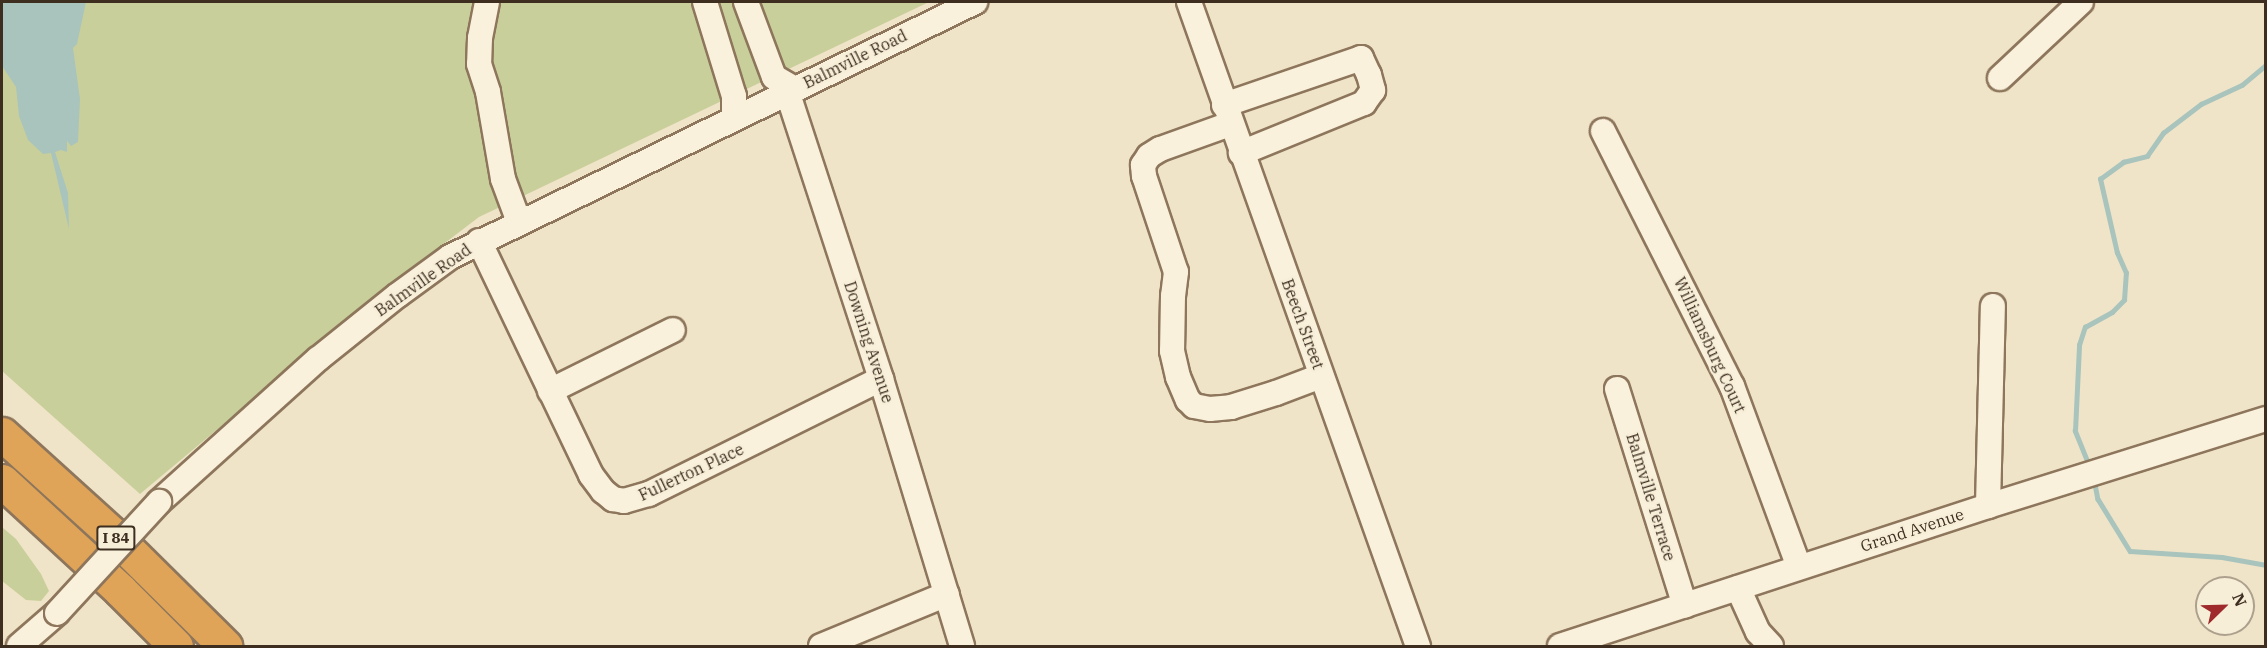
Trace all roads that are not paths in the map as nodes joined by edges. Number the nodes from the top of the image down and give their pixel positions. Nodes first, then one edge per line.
1 (487, 2) edge
2 (705, 2) edge
3 (746, 2) edge
4 (975, 2) edge
5 (1189, 2) edge
6 (2080, 2) edge
7 (2000, 78) dead end
8 (790, 90) junction
9 (1227, 115) junction
10 (734, 117) junction
11 (1603, 131) dead end
12 (1241, 153) junction
13 (519, 222) junction
14 (479, 241) junction
15 (1993, 306) dead end
16 (674, 330) dead end
17 (1321, 376) junction
18 (881, 379) junction
19 (1617, 389) dead end
20 (550, 392) junction
21 (2265, 419) edge
22 (2, 434) edge
23 (2, 481) edge
24 (1988, 506) junction
25 (1798, 567) junction
26 (1738, 588) junction
27 (947, 594) junction
28 (1685, 606) junction
29 (19, 646) edge
30 (176, 646) edge
31 (225, 646) edge
32 (821, 646) edge
33 (962, 646) edge
34 (1418, 646) edge
35 (1560, 646) edge
36 (1771, 646) edge

1 - 13 street
2 - 10 street
3 - 8 street
4 - 8 street, Balmville Road
5 - 9 street, Beech Street
6 - 7 street
8 - 10 street, Balmville Road
8 - 18 street, Downing Avenue
9 - 12 street, Beech Street
9 - 12 street
9 - 17 street
10 - 13 street, Balmville Road
11 - 25 street, Williamsburg Court
12 - 17 street, Beech Street
13 - 14 street, Balmville Road
14 - 20 street, Fullerton Place
14 - 29 street, Balmville Road, bridge
15 - 24 street
16 - 20 street
17 - 34 street, Beech Street
18 - 20 street, Fullerton Place
18 - 27 street, Downing Avenue
19 - 28 street, Balmville Terrace
21 - 24 street, Grand Avenue
22 - 31 highway, I 84
23 - 30 highway, I 84
24 - 25 street, Grand Avenue
25 - 26 street, Grand Avenue
26 - 28 street, Grand Avenue
26 - 36 street
27 - 32 street
27 - 33 street, Downing Avenue
28 - 35 street, Grand Avenue

